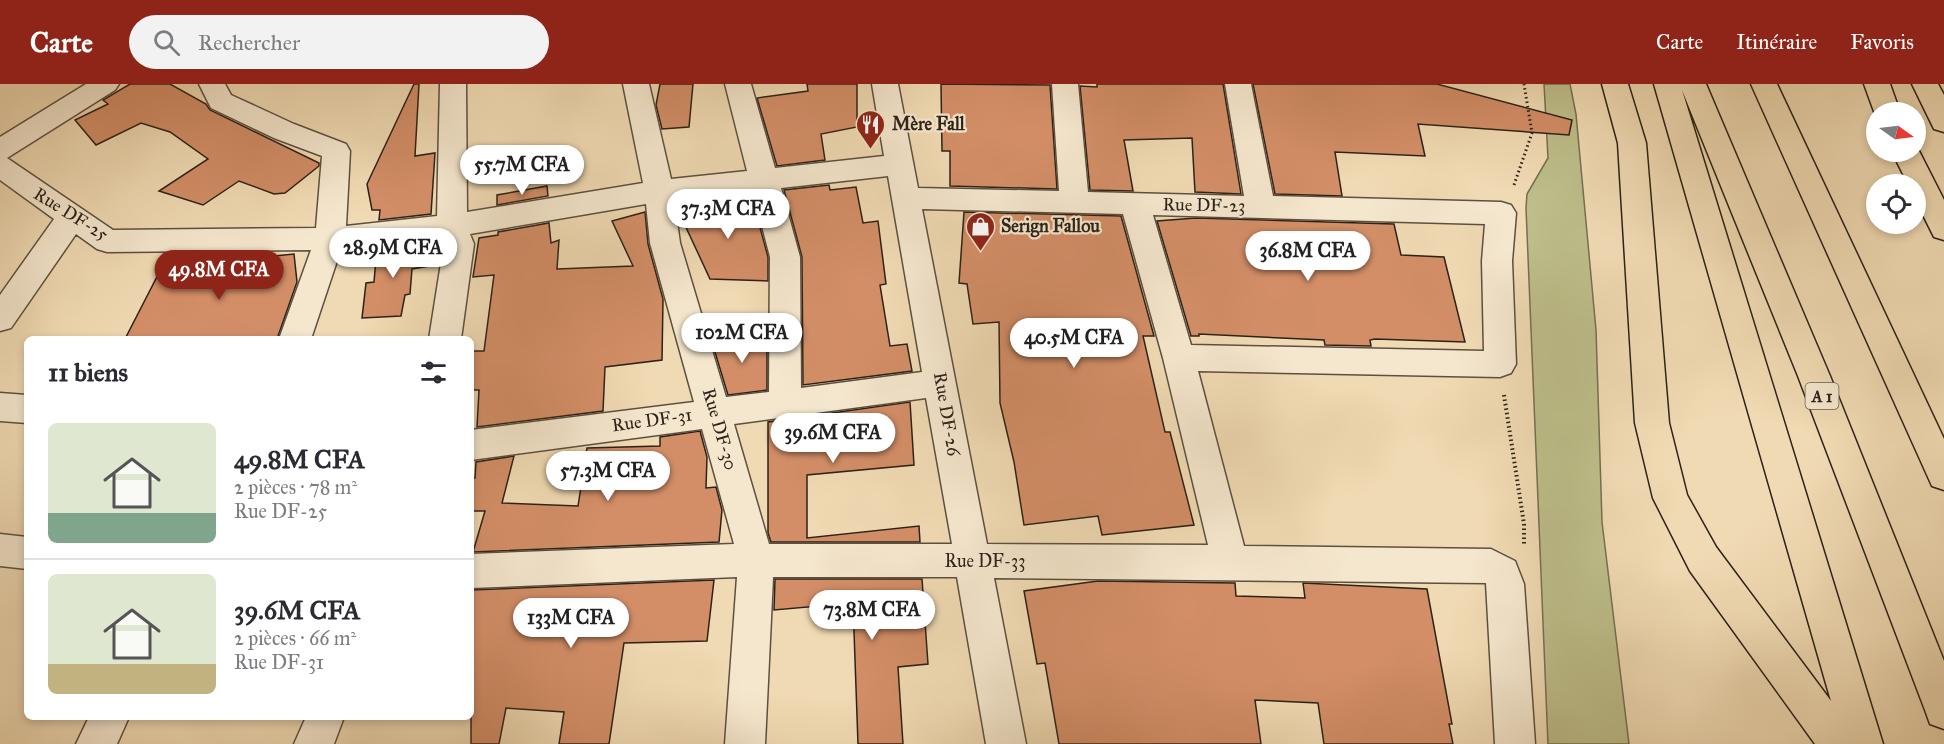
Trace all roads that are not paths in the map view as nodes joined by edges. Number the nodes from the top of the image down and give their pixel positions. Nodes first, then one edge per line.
1 (212, 84) edge
2 (453, 84) edge
3 (636, 84) edge
4 (738, 84) edge
5 (885, 84) edge
6 (1065, 84) edge
7 (1238, 84) edge
8 (1616, 84) edge
9 (1667, 84) edge
10 (1693, 84) edge
11 (1764, 84) edge
12 (1785, 84) edge
13 (1877, 84) edge
14 (1925, 84) edge
15 (95, 87) edge
16 (1883, 102) edge
17 (1944, 122) edge
18 (0, 150) edge
19 (1911, 162) edge
20 (900, 164) junction
21 (0, 166) edge
22 (762, 178) junction
23 (659, 191) junction
24 (907, 198) junction
25 (1074, 203) junction
26 (1135, 204) junction
27 (1260, 207) junction
28 (71, 218) junction
29 (452, 226) junction
30 (1944, 229) edge
31 (330, 239) junction
32 (0, 319) edge
33 (297, 336) edge
34 (444, 336) edge
35 (1179, 358) junction
36 (1902, 379) junction
37 (941, 383) junction
38 (785, 402) junction
39 (0, 407) edge
40 (24, 409) edge
41 (715, 411) junction
42 (474, 445) edge
43 (1944, 475) edge
44 (0, 550) edge
45 (24, 553) edge
46 (756, 560) junction
47 (974, 560) junction
48 (1230, 562) junction
49 (474, 571) edge
50 (1944, 710) edge
51 (109, 720) edge
52 (324, 720) edge
53 (96, 744) edge
54 (314, 744) edge
55 (745, 744) edge
56 (1006, 744) edge
57 (1515, 744) edge
58 (1839, 744) edge
59 (1863, 744) edge

1 - 31 street
2 - 29 street
3 - 23 street, Rue DF-30
4 - 22 street
5 - 20 street, Rue DF-26
6 - 25 street
7 - 27 street
8 - 58 highway
9 - 59 highway
10 - 50 highway, A 1
11 - 36 highway
12 - 36 highway
13 - 16 highway
14 - 17 highway
15 - 18 street
19 - 30 highway
20 - 22 street, Rue DF-25
20 - 24 street, Rue DF-26
21 - 28 street, Rue DF-25
22 - 23 street, Rue DF-25
22 - 38 street
23 - 29 street, Rue DF-25
23 - 41 street, Rue DF-30
24 - 25 street, Rue DF-23
24 - 37 street, Rue DF-26
25 - 26 street, Rue DF-23
26 - 27 street, Rue DF-23
26 - 35 street
27 - 35 street, Rue DF-23
28 - 31 street, Rue DF-25
28 - 32 street
29 - 31 street, Rue DF-25
29 - 34 street
31 - 33 street
35 - 48 street
36 - 43 highway
37 - 38 street, Rue DF-31
37 - 47 street, Rue DF-26
38 - 41 street, Rue DF-31
39 - 40 street
41 - 42 street, Rue DF-31
41 - 46 street, Rue DF-30
44 - 45 street
46 - 47 street, Rue DF-33
46 - 49 street, Rue DF-33
46 - 55 street, Rue DF-30
47 - 48 street, Rue DF-33
47 - 56 street, Rue DF-26
48 - 57 street, Rue DF-33
51 - 53 street
52 - 54 street

